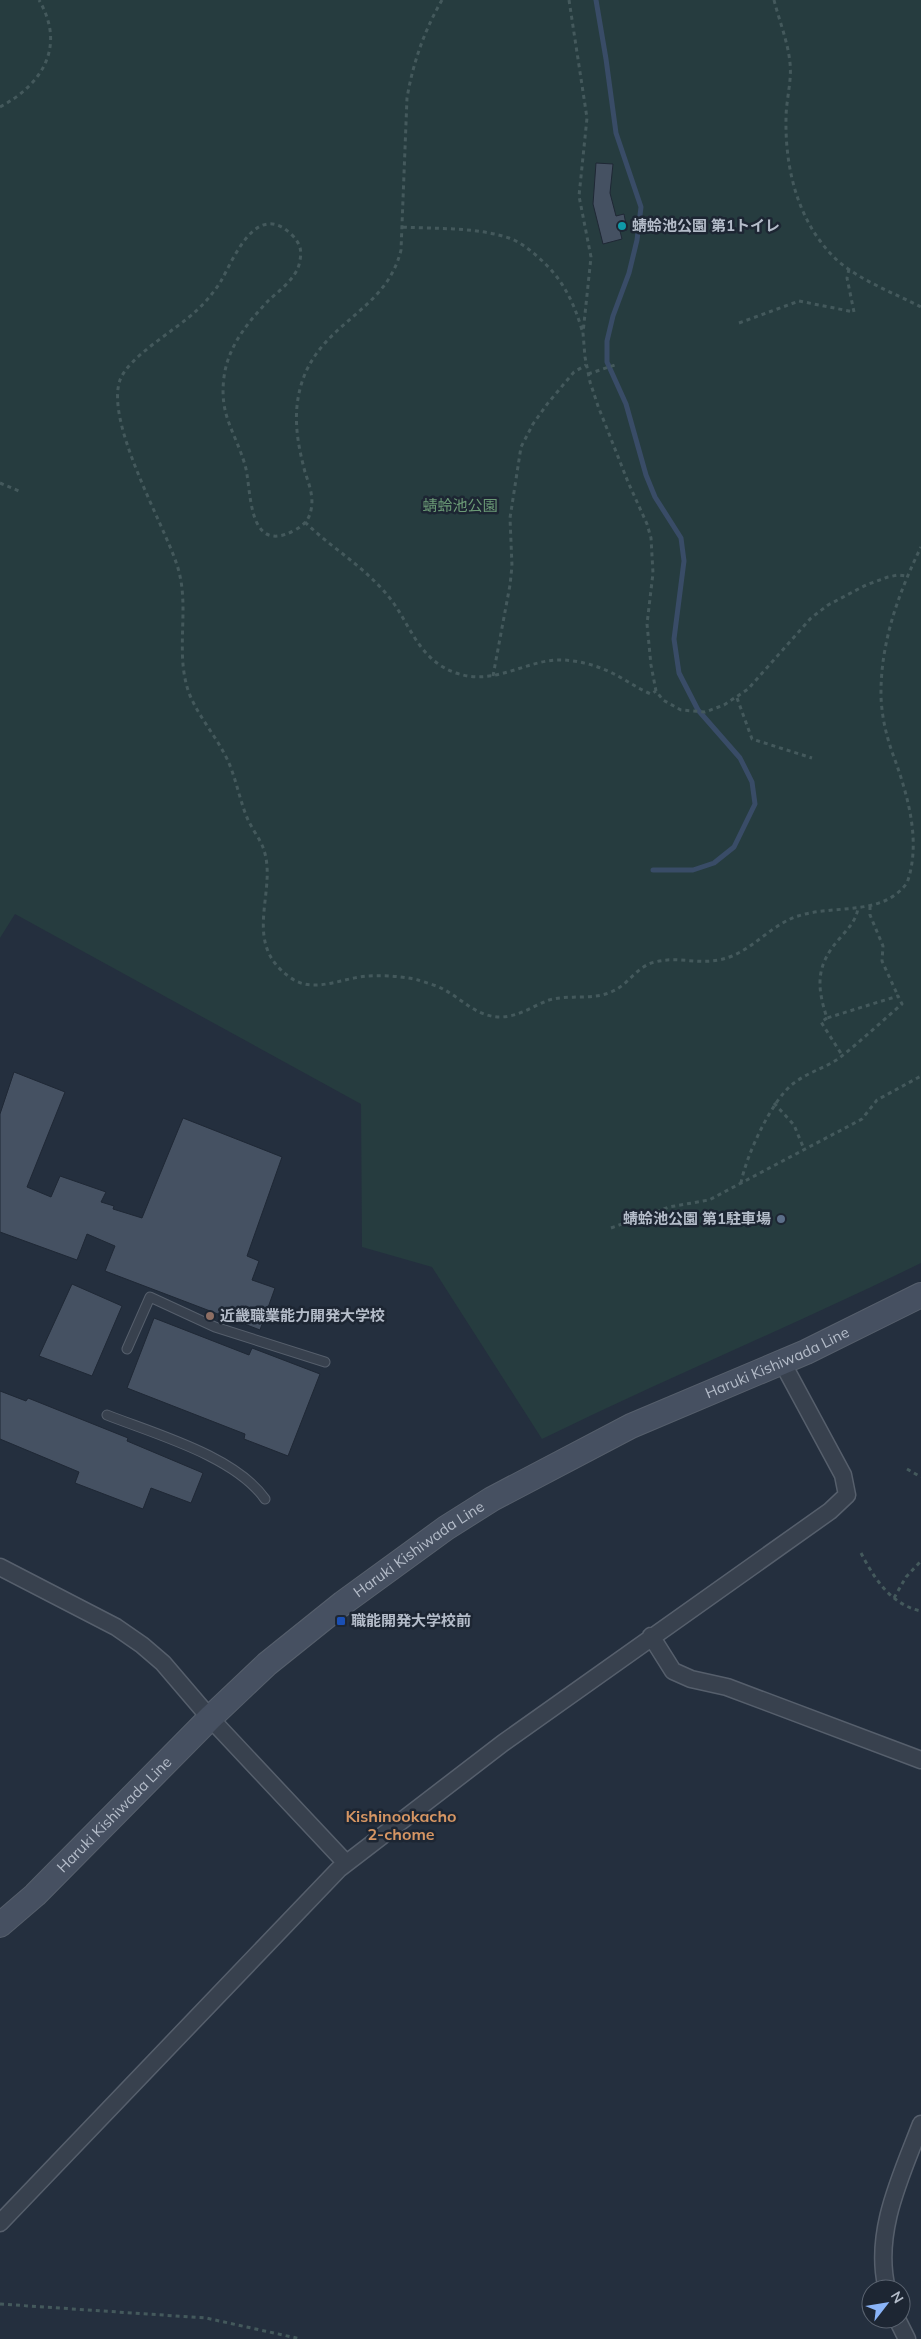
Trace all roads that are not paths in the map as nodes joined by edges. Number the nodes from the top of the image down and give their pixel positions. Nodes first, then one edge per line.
1 (921, 1295) edge
2 (127, 1349) dead end
3 (325, 1362) dead end
4 (782, 1362) junction
5 (107, 1415) dead end
6 (265, 1499) dead end
7 (0, 1567) edge
8 (651, 1636) junction
9 (210, 1718) junction
10 (921, 1760) edge
11 (346, 1863) junction
12 (0, 1925) edge
13 (921, 2124) edge
14 (0, 2223) edge
15 (885, 2279) edge

1 - 4 main road, Haruki Kishiwada Line
2 - 3 lane
4 - 8 street
4 - 9 main road, Haruki Kishiwada Line
5 - 6 lane
7 - 9 street
8 - 10 street
8 - 11 street
9 - 11 street
9 - 12 main road, Haruki Kishiwada Line
11 - 14 street
13 - 15 street

